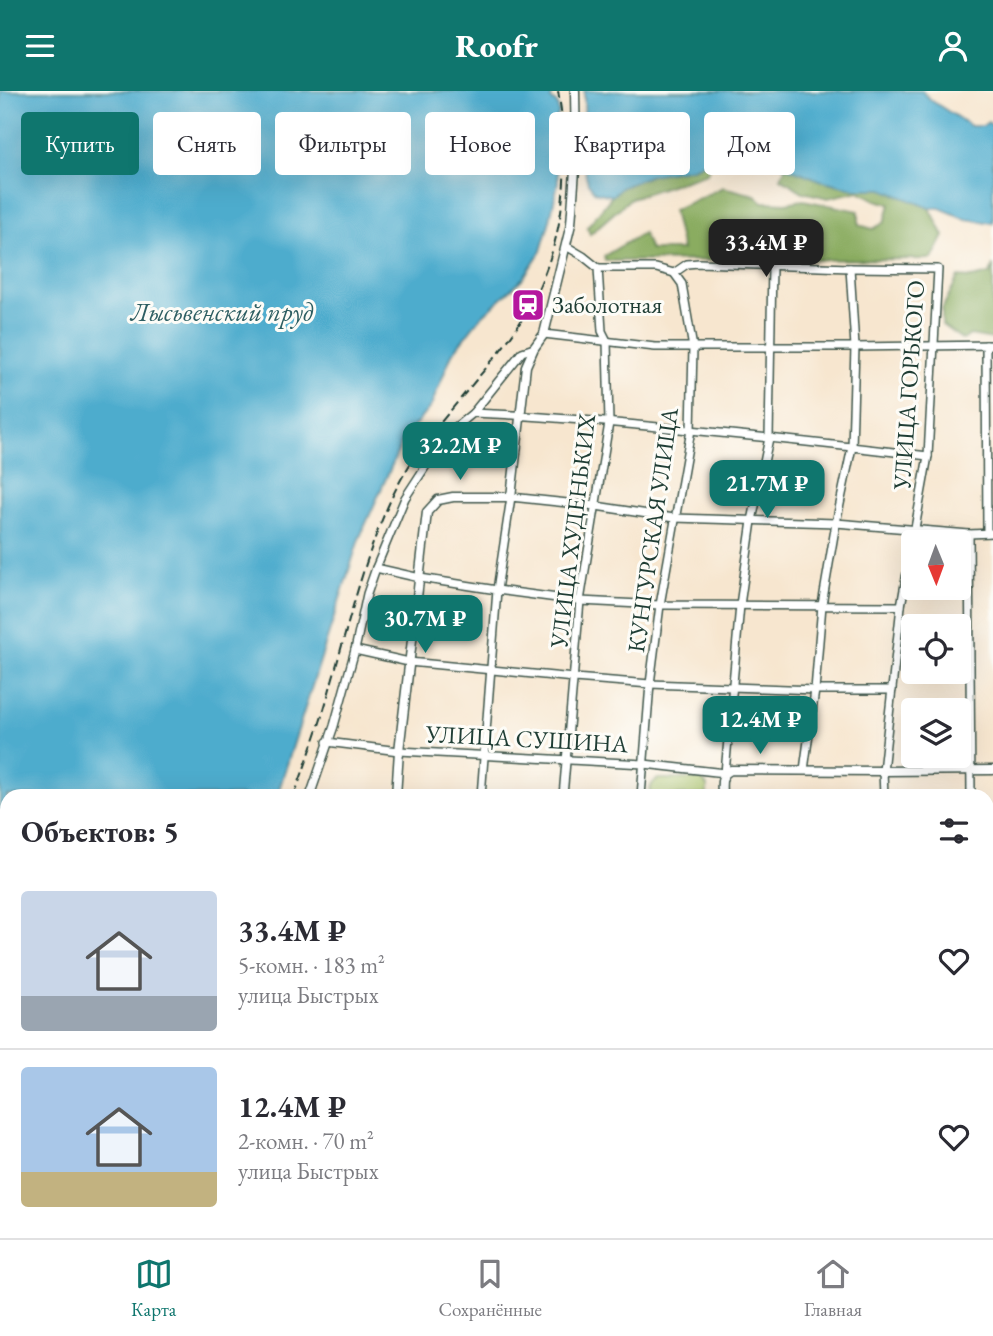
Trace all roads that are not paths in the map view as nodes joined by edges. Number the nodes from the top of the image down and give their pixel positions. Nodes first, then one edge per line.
1 (575, 93) edge
2 (566, 246) junction
3 (772, 265) junction
4 (598, 268) junction
5 (850, 268) junction
6 (674, 273) junction
7 (544, 334) junction
8 (607, 341) junction
9 (933, 345) junction
10 (989, 345) edge
11 (855, 347) junction
12 (534, 348) junction
13 (693, 348) junction
14 (772, 348) junction
15 (473, 413) junction
16 (520, 415) junction
17 (609, 423) junction
18 (691, 430) junction
19 (769, 438) junction
20 (852, 447) junction
21 (928, 457) junction
22 (511, 497) junction
23 (596, 506) junction
24 (674, 517) junction
25 (752, 521) junction
26 (836, 523) junction
27 (915, 529) junction
28 (926, 530) edge
29 (990, 533) edge
30 (971, 534) edge
31 (376, 568) junction
32 (420, 578) junction
33 (497, 590) junction
34 (970, 600) edge
35 (580, 601) junction
36 (660, 605) junction
37 (740, 605) junction
38 (822, 605) junction
39 (901, 606) junction
40 (355, 650) junction
41 (410, 662) junction
42 (492, 671) junction
43 (574, 678) junction
44 (650, 684) junction
45 (732, 687) junction
46 (815, 690) junction
47 (892, 690) junction
48 (327, 742) junction
49 (399, 751) junction
50 (484, 756) junction
51 (566, 760) junction
52 (644, 764) junction
53 (971, 769) junction
54 (993, 769) edge
55 (804, 770) junction
56 (883, 771) junction
57 (724, 773) junction
58 (312, 789) edge
59 (396, 789) edge
60 (482, 789) edge
61 (564, 789) edge
62 (642, 789) edge
63 (722, 789) edge
64 (884, 789) edge
65 (971, 789) edge

1 - 2 street
2 - 4 street
2 - 7 street
3 - 5 street
3 - 6 street
3 - 14 street
4 - 6 street
4 - 8 street, УЛИЦА ХУДЕНЬКИХ
5 - 9 street, УЛИЦА ГОРЬКОГО
5 - 11 street
6 - 13 street, КУНГУРСКАЯ УЛИЦА
7 - 8 street
7 - 12 street
8 - 13 street
8 - 17 street, УЛИЦА ХУДЕНЬКИХ
9 - 10 street
9 - 11 street
9 - 21 street, УЛИЦА ГОРЬКОГО
10 - 29 street
11 - 14 street
11 - 20 street
12 - 15 street
12 - 16 street
13 - 14 street
13 - 18 street, КУНГУРСКАЯ УЛИЦА
14 - 19 street
15 - 16 street
15 - 31 street
16 - 17 street
16 - 22 street
17 - 18 street
17 - 23 street, УЛИЦА ХУДЕНЬКИХ
18 - 19 street
18 - 24 street, КУНГУРСКАЯ УЛИЦА
19 - 20 street
19 - 25 street
20 - 21 street
20 - 26 street
21 - 27 street, УЛИЦА ГОРЬКОГО
22 - 23 street
22 - 32 street
22 - 33 street
23 - 24 street
23 - 35 street, УЛИЦА ХУДЕНЬКИХ
24 - 25 street
24 - 36 street, КУНГУРСКАЯ УЛИЦА
25 - 26 street
25 - 37 street
26 - 27 street
26 - 38 street
27 - 28 street
27 - 39 street, УЛИЦА ГОРЬКОГО
29 - 30 street
31 - 32 street
31 - 40 street
32 - 33 street
32 - 41 street
33 - 35 street
33 - 42 street
34 - 53 street
35 - 36 street
35 - 43 street, УЛИЦА ХУДЕНЬКИХ
36 - 37 street
36 - 44 street, КУНГУРСКАЯ УЛИЦА
37 - 38 street
37 - 45 street
38 - 39 street
38 - 46 street
39 - 47 street, УЛИЦА ГОРЬКОГО
40 - 41 street
40 - 48 street
41 - 42 street
41 - 49 street
42 - 43 street
42 - 50 street
43 - 44 street
43 - 51 street, УЛИЦА ХУДЕНЬКИХ
44 - 45 street
44 - 52 street, КУНГУРСКАЯ УЛИЦА
45 - 46 street
45 - 57 street
46 - 47 street
46 - 55 street
47 - 56 street, УЛИЦА ГОРЬКОГО
48 - 49 street, УЛИЦА СУШИНА
48 - 58 street
49 - 50 street, УЛИЦА СУШИНА
49 - 59 street
50 - 51 street, УЛИЦА СУШИНА
50 - 60 street
51 - 52 street, УЛИЦА СУШИНА
51 - 61 street, УЛИЦА ХУДЕНЬКИХ
52 - 57 street, УЛИЦА СУШИНА
52 - 62 street, КУНГУРСКАЯ УЛИЦА
53 - 54 street
53 - 56 street
53 - 65 street
55 - 56 street
55 - 57 street
56 - 64 street, УЛИЦА ГОРЬКОГО
57 - 63 street

